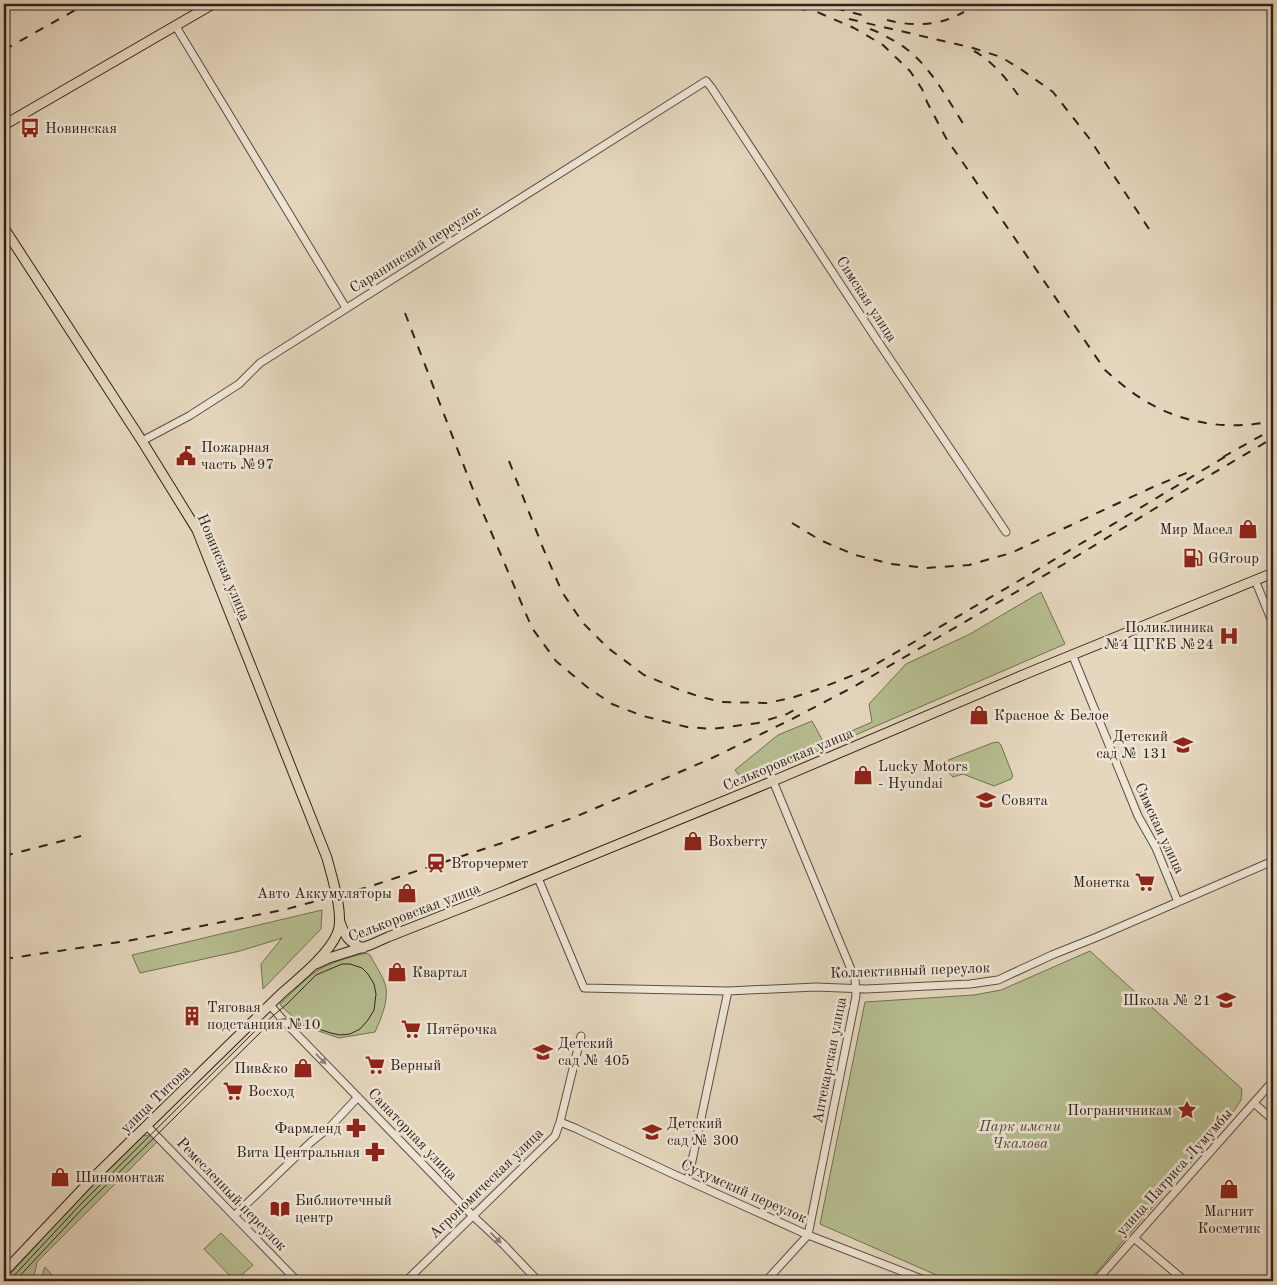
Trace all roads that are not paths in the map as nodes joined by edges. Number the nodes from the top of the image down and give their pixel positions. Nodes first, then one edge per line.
1 (213, 4) edge
2 (175, 26) junction
3 (706, 81) joint
4 (4, 125) edge
5 (4, 228) edge
6 (346, 308) junction
7 (142, 441) junction
8 (1006, 532) dead end
9 (1273, 572) edge
10 (1255, 580) junction
11 (1273, 624) edge
12 (1072, 654) junction
13 (773, 781) junction
14 (1273, 862) edge
15 (538, 878) junction
16 (1178, 902) junction
17 (340, 922) junction
18 (363, 948) junction
19 (312, 967) junction
20 (856, 988) junction
21 (728, 992) junction
22 (270, 1005) junction
23 (581, 1036) dead end
24 (1273, 1081) edge
25 (358, 1097) junction
26 (1254, 1103) junction
27 (1273, 1120) edge
28 (560, 1122) junction
29 (147, 1126) junction
30 (688, 1180) junction
31 (234, 1216) junction
32 (473, 1216) junction
33 (808, 1235) junction
34 (1134, 1238) junction
35 (4, 1272) edge
36 (298, 1281) edge
37 (406, 1281) edge
38 (538, 1281) edge
39 (766, 1281) edge
40 (927, 1281) edge
41 (1096, 1281) edge
42 (1184, 1281) edge

1 - 2 main road
2 - 4 main road
2 - 6 street
3 - 6 street, Саранинский переулок
3 - 8 street, Симская улица
5 - 7 main road, Новинская улица
6 - 7 street, Саранинский переулок
7 - 17 main road, Новинская улица
9 - 10 main road, Селькоровская улица
10 - 11 street
10 - 12 main road, Селькоровская улица
12 - 13 main road, Селькоровская улица
12 - 16 street, Симская улица
13 - 15 main road, Селькоровская улица
13 - 20 street, Аптекарская улица
14 - 16 street, Коллективный переулок
15 - 18 main road, Селькоровская улица
15 - 21 street, Коллективный переулок
16 - 20 street, Коллективный переулок
17 - 18 main road
17 - 19 main road, улица Титова
18 - 19 main road, Селькоровская улица
19 - 22 main road, улица Титова
20 - 21 street, Коллективный переулок
20 - 33 street, Аптекарская улица
21 - 30 street
22 -> 25 street, Санаторная улица
22 - 29 main road, улица Титова
23 - 28 street, Агрономическая улица
24 - 26 street, улица Патриса Лумумбы
25 - 31 street
25 - 32 street, Санаторная улица
26 - 27 street
26 - 34 street, улица Патриса Лумумбы
28 - 30 street, Сухумский переулок
28 - 32 street, Агрономическая улица
29 - 31 street, Ремесленный переулок
29 - 35 main road, улица Титова
30 - 33 street, Сухумский переулок
31 - 36 street, Ремесленный переулок
32 - 37 street, Агрономическая улица
32 -> 38 street, Санаторная улица
33 - 39 street
33 - 40 street, Сухумский переулок
34 - 41 street, улица Патриса Лумумбы
34 - 42 street

